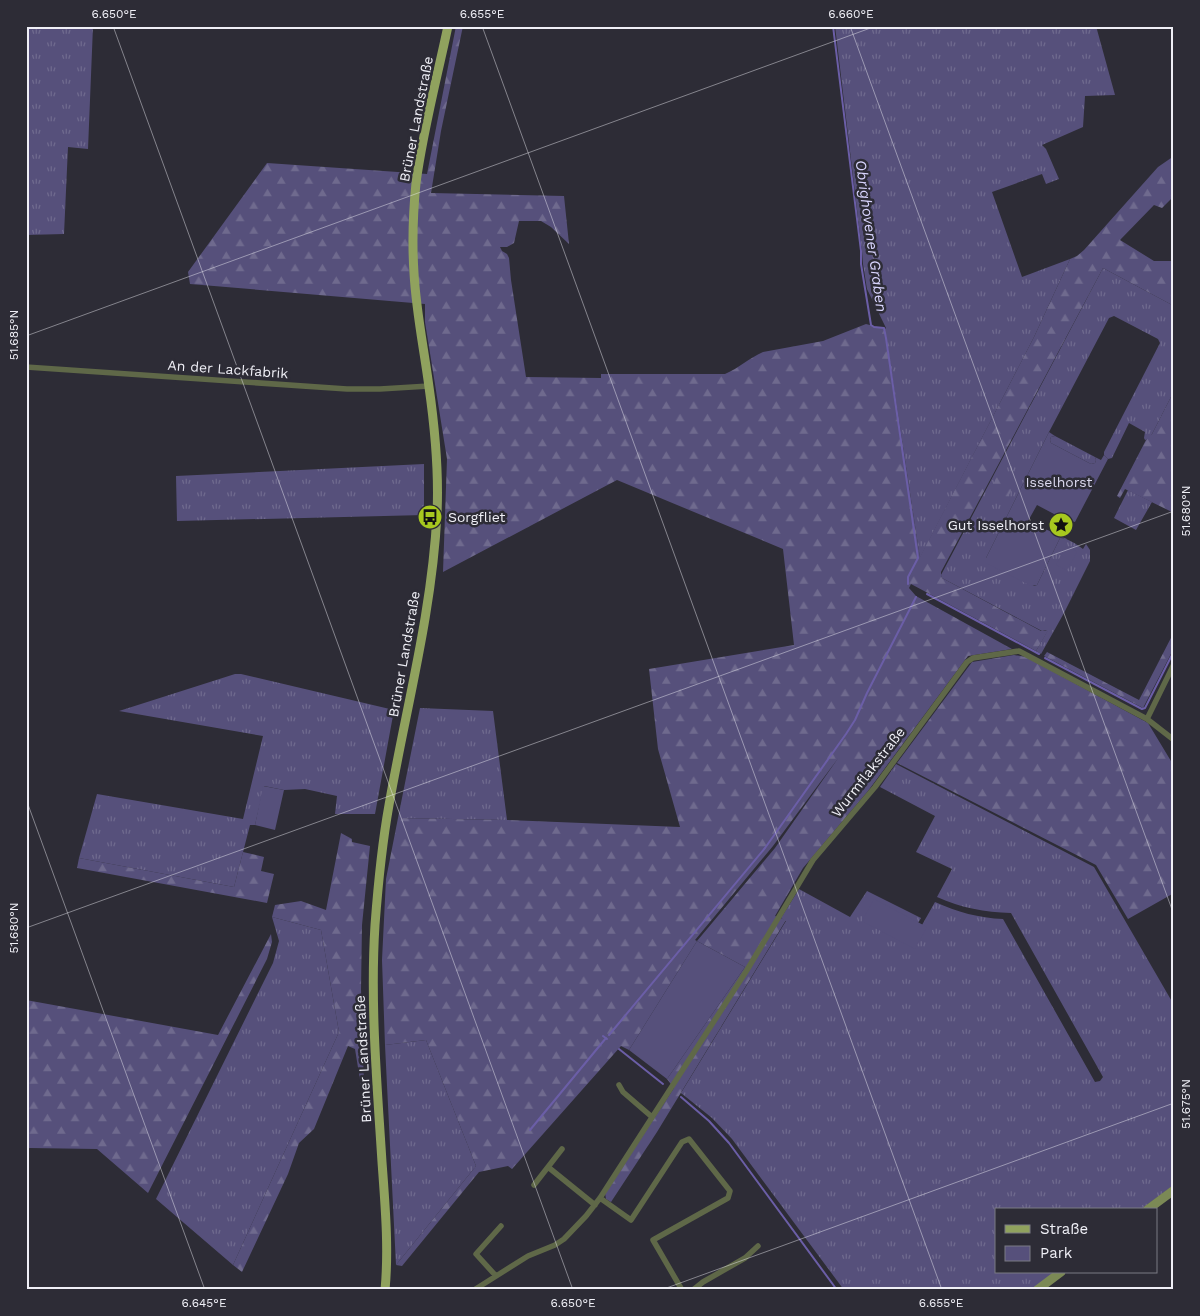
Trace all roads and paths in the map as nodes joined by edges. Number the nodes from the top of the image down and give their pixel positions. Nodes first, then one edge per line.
1 (448, 26) edge
2 (26, 367) edge
3 (429, 386) junction
4 (1174, 664) edge
5 (1147, 719) junction
6 (1174, 740) edge
7 (619, 1085) dead end
8 (652, 1117) junction
9 (562, 1149) dead end
10 (548, 1168) junction
11 (534, 1185) dead end
12 (1174, 1190) edge
13 (600, 1198) junction
14 (594, 1205) junction
15 (1150, 1208) edge
16 (501, 1226) dead end
17 (758, 1246) dead end
18 (1058, 1274) edge
19 (496, 1276) junction
20 (385, 1290) edge
21 (474, 1290) edge
22 (682, 1290) edge
23 (693, 1290) edge
24 (1037, 1290) edge

1 - 3 main road, Brüner Landstraße
2 - 3 street, An der Lackfabrik
3 - 20 main road, Brüner Landstraße
4 - 5 street
5 - 6 street, Wurmflakstraße
5 - 8 street, Wurmflakstraße
7 - 8 street
8 - 13 street, Wurmflakstraße
9 - 10 street
10 - 11 street
10 - 14 street
12 - 15 street
13 - 14 street, Wurmflakstraße
13 - 22 street
14 - 19 street, Wurmflakstraße
16 - 19 street
17 - 23 street
18 - 24 street
19 - 21 street, Wurmflakstraße

